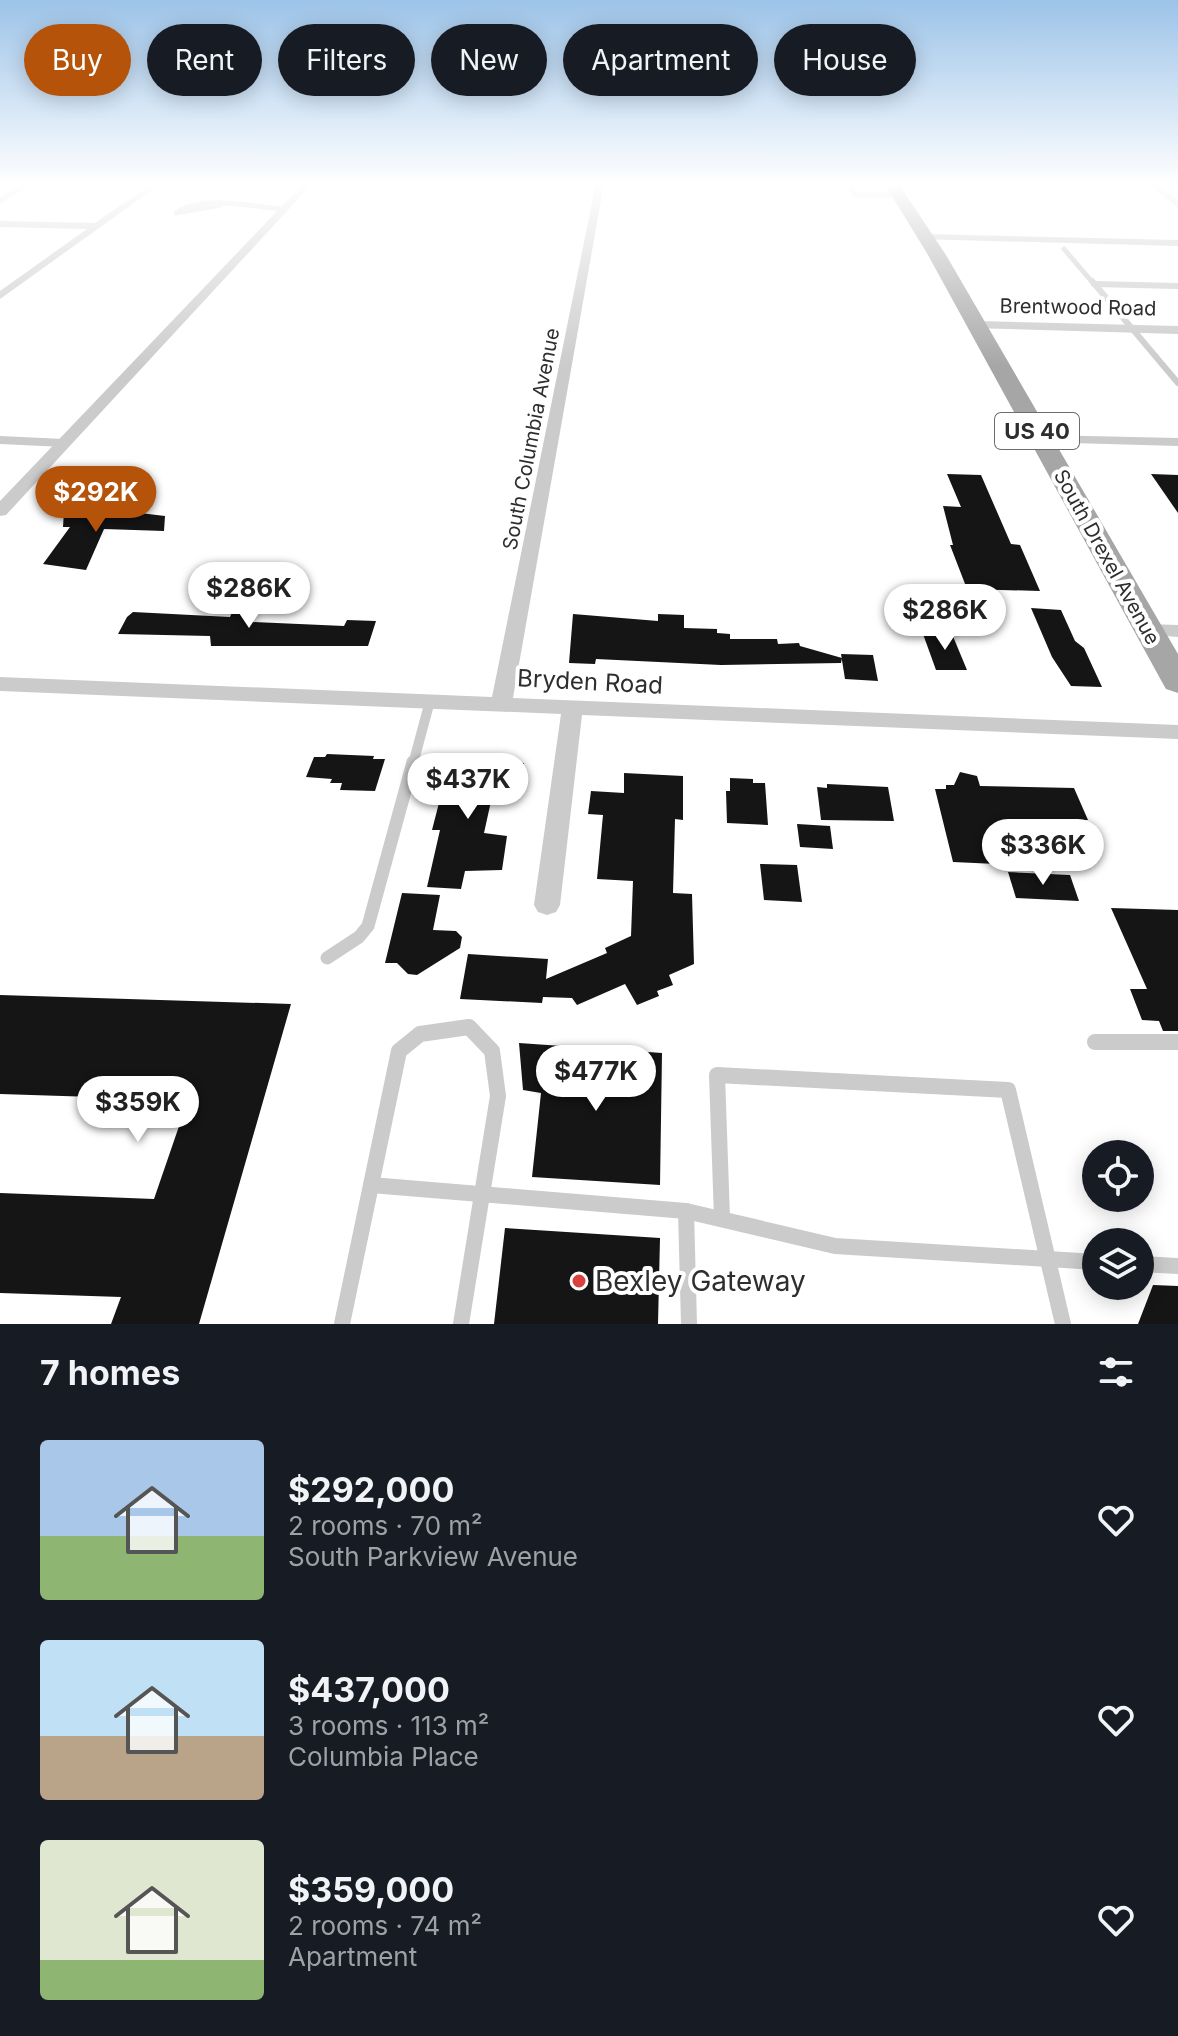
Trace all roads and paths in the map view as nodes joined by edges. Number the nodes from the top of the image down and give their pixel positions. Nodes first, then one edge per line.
1 (70, 245) edge
2 (250, 245) edge
3 (588, 245) edge
4 (930, 245) edge
5 (982, 245) edge
6 (1064, 249) junction
7 (1178, 252) edge
8 (1094, 284) junction
9 (1178, 286) edge
10 (0, 296) edge
11 (976, 325) junction
12 (1132, 329) junction
13 (1178, 330) edge
14 (1177, 380) edge
15 (0, 440) edge
16 (1178, 442) edge
17 (64, 443) junction
18 (1044, 445) junction
19 (1178, 453) edge
20 (0, 511) edge
21 (1178, 631) edge
22 (1162, 643) edge
23 (1178, 682) edge
24 (0, 684) edge
25 (430, 701) junction
26 (501, 704) junction
27 (572, 707) junction
28 (1178, 732) edge
29 (547, 905) dead end
30 (327, 958) dead end
31 (1095, 1042) dead end
32 (1178, 1042) edge
33 (371, 1185) junction
34 (482, 1193) junction
35 (686, 1211) junction
36 (722, 1218) junction
37 (1048, 1259) junction
38 (1082, 1261) edge
39 (1154, 1265) edge
40 (1178, 1266) edge
41 (342, 1324) edge
42 (461, 1324) edge
43 (689, 1324) edge
44 (1063, 1324) edge

1 - 10 street
2 - 17 street
3 - 26 street, South Columbia Avenue
4 - 11 main road, South Drexel Avenue / US 40
5 - 6 street
6 - 7 street
6 - 8 lane
8 - 9 lane
8 - 12 lane
11 - 12 street, Brentwood Road
11 - 18 main road, South Drexel Avenue / US 40
12 - 13 street, Brentwood Road
12 - 14 lane
15 - 17 lane
16 - 18 street
17 - 20 street
18 - 19 street
18 - 22 main road, South Drexel Avenue / US 40
21 - 22 street
22 - 23 main road, South Drexel Avenue / US 40
24 - 25 street, Bryden Road
25 - 26 street, Bryden Road
25 - 30 lane
26 - 27 street, Bryden Road
27 - 28 street, Bryden Road
27 - 29 street
31 - 32 lane
33 - 34 lane
33 - 34 lane
33 - 41 lane
34 - 35 lane
34 - 42 lane
35 - 36 lane
35 - 43 lane
36 - 37 lane
36 - 37 lane
37 - 38 lane
37 - 44 lane
39 - 40 lane

